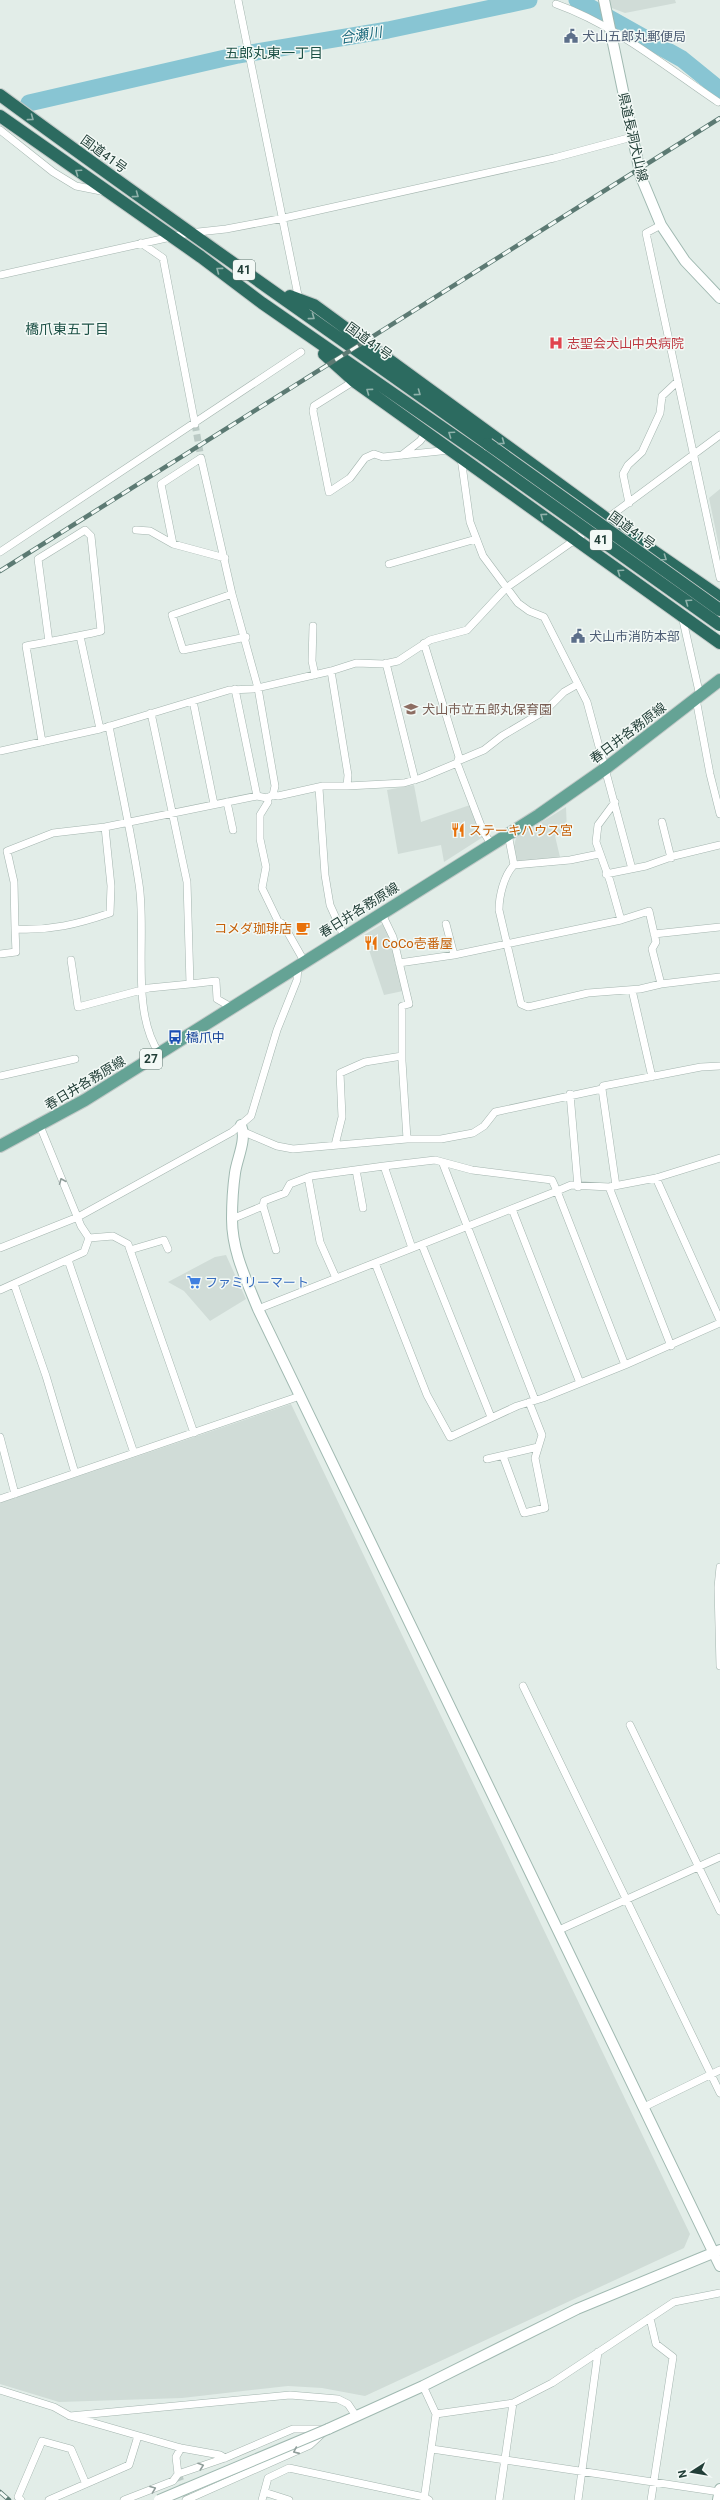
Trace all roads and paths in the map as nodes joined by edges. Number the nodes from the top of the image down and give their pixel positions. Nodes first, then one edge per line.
1 (238, 0) edge
2 (604, 0) edge
3 (556, 4) dead end
4 (610, 29) junction
5 (0, 95) edge
6 (718, 102) dead end
7 (0, 116) edge
8 (0, 130) edge
9 (632, 137) junction
10 (106, 192) junction
11 (284, 218) junction
12 (661, 225) junction
13 (188, 233) junction
14 (172, 238) junction
15 (141, 243) junction
16 (0, 275) edge
17 (272, 289) junction
18 (720, 298) edge
19 (300, 300) junction
20 (262, 303) junction
21 (301, 352) dead end
22 (354, 380) junction
23 (678, 381) junction
24 (195, 424) junction
25 (426, 433) junction
26 (720, 435) edge
27 (450, 450) junction
28 (694, 453) junction
29 (402, 455) junction
30 (461, 458) junction
31 (629, 502) junction
32 (607, 519) junction
33 (136, 530) dead end
34 (476, 539) junction
35 (574, 539) junction
36 (173, 544) junction
37 (0, 552) edge
38 (225, 558) junction
39 (389, 564) dead end
40 (720, 578) edge
41 (506, 588) junction
42 (232, 594) junction
43 (720, 595) edge
44 (720, 610) edge
45 (682, 615) junction
46 (720, 625) edge
47 (314, 626) dead end
48 (80, 636) junction
49 (246, 637) junction
50 (49, 642) junction
51 (424, 643) junction
52 (720, 643) edge
53 (386, 663) junction
54 (330, 672) junction
55 (315, 675) junction
56 (720, 680) edge
57 (578, 684) junction
58 (258, 688) junction
59 (235, 689) junction
60 (698, 698) junction
61 (193, 701) junction
62 (151, 713) junction
63 (109, 726) junction
64 (100, 729) junction
65 (42, 742) junction
66 (0, 751) edge
67 (457, 762) junction
68 (606, 768) junction
69 (415, 780) junction
70 (347, 786) junction
71 (319, 788) junction
72 (257, 796) junction
73 (270, 797) junction
74 (227, 802) junction
75 (615, 802) junction
76 (214, 804) junction
77 (174, 813) junction
78 (720, 814) edge
79 (127, 822) junction
80 (662, 822) dead end
81 (105, 827) junction
82 (233, 830) dead end
83 (508, 834) junction
84 (492, 844) junction
85 (720, 845) edge
86 (599, 854) junction
87 (671, 858) junction
88 (514, 865) junction
89 (632, 869) junction
90 (606, 874) junction
91 (381, 912) junction
92 (620, 920) junction
93 (446, 924) dead end
94 (720, 928) edge
95 (15, 929) junction
96 (654, 934) junction
97 (344, 936) junction
98 (507, 944) junction
99 (0, 954) edge
100 (454, 955) junction
101 (71, 960) dead end
102 (301, 963) junction
103 (399, 963) junction
104 (720, 977) edge
105 (190, 984) junction
106 (661, 984) junction
107 (143, 990) junction
108 (632, 990) junction
109 (231, 1007) junction
110 (159, 1054) junction
111 (402, 1056) junction
112 (75, 1059) dead end
113 (720, 1066) edge
114 (0, 1076) edge
115 (652, 1076) junction
116 (602, 1088) junction
117 (570, 1094) junction
118 (40, 1126) junction
119 (243, 1129) junction
120 (407, 1139) junction
121 (335, 1145) junction
122 (0, 1146) edge
123 (720, 1158) edge
124 (443, 1164) junction
125 (384, 1166) junction
126 (356, 1170) junction
127 (308, 1177) junction
128 (656, 1178) junction
129 (613, 1186) junction
130 (578, 1187) junction
131 (556, 1190) junction
132 (263, 1206) junction
133 (363, 1208) dead end
134 (512, 1209) junction
135 (78, 1217) junction
136 (232, 1220) junction
137 (467, 1227) junction
138 (89, 1238) junction
139 (422, 1245) junction
140 (0, 1248) edge
141 (412, 1248) junction
142 (168, 1249) dead end
143 (130, 1250) junction
144 (276, 1250) dead end
145 (68, 1260) junction
146 (375, 1263) junction
147 (336, 1278) junction
148 (14, 1284) junction
149 (0, 1290) edge
150 (258, 1309) junction
151 (720, 1320) edge
152 (720, 1323) edge
153 (671, 1346) junction
154 (625, 1365) junction
155 (580, 1383) junction
156 (300, 1396) junction
157 (532, 1401) junction
158 (491, 1417) junction
159 (194, 1433) junction
160 (0, 1438) edge
161 (538, 1447) junction
162 (134, 1453) junction
163 (503, 1456) junction
164 (487, 1459) dead end
165 (75, 1473) junction
166 (15, 1494) junction
167 (0, 1499) edge
168 (720, 1567) edge
169 (720, 1666) edge
170 (523, 1686) dead end
171 (630, 1725) dead end
172 (720, 1857) edge
173 (698, 1866) junction
174 (626, 1899) junction
175 (720, 1911) edge
176 (559, 1930) junction
177 (720, 2070) edge
178 (711, 2074) junction
179 (720, 2093) edge
180 (644, 2106) junction
181 (717, 2251) edge
182 (720, 2266) edge
183 (720, 2293) edge
184 (650, 2318) junction
185 (598, 2352) junction
186 (423, 2386) junction
187 (0, 2390) edge
188 (513, 2403) junction
189 (436, 2414) junction
190 (70, 2416) junction
191 (356, 2416) junction
192 (328, 2429) junction
193 (138, 2436) junction
194 (181, 2448) junction
195 (432, 2449) junction
196 (225, 2458) junction
197 (506, 2460) junction
198 (583, 2472) junction
199 (178, 2474) junction
200 (654, 2482) junction
201 (86, 2484) junction
202 (264, 2492) junction
203 (719, 2493) edge
204 (426, 2499) edge
205 (21, 2500) edge
206 (49, 2500) edge
207 (124, 2500) edge
208 (159, 2500) edge
209 (188, 2500) edge
210 (262, 2500) edge
211 (289, 2500) edge
212 (499, 2500) edge
213 (578, 2500) edge
214 (651, 2500) edge

1 - 11 street
2 - 4 street, 県道長洞犬山線
3 - 4 street
4 - 6 street
4 - 9 street, 県道長洞犬山線
5 -> 13 highway, 国道41号 / 41
10 -> 7 highway, 国道41号 / 41
8 - 10 street
9 - 11 street
9 - 12 street, 県道長洞犬山線
10 - 14 highway, 国道41号 / 41
11 - 13 street
11 - 19 street
12 - 18 street, 県道長洞犬山線
12 - 23 street
13 - 14 street
13 - 17 highway, 国道41号 / 41
14 - 15 street
20 -> 14 highway, 国道41号 / 41
15 - 16 street
15 - 24 street
17 - 19 highway
17 -> 44 highway, 国道41号 / 41, bridge
19 -> 32 highway
20 - 22 highway
46 -> 20 highway, 国道41号 / 41, bridge
21 - 24 street
25 -> 22 highway
22 - 29 street
23 - 28 street
23 - 31 street
24 - 37 street
25 - 27 highway
25 - 29 street
26 - 28 street
27 - 29 street
27 - 30 highway
28 - 31 street
28 - 40 street
30 - 34 street
35 -> 30 highway
31 - 32 street
32 - 35 street
32 -> 43 highway
33 - 36 street
34 - 39 street
34 - 41 street
35 - 41 street
45 -> 35 highway
36 - 38 street
36 - 38 street
38 - 42 street
41 - 51 street
41 - 57 street
42 - 49 street
42 - 49 street
45 - 52 highway
45 - 60 street
47 - 55 street
48 - 50 street
48 - 50 street
48 - 64 street
49 - 58 street
50 - 65 street
51 - 53 street
51 - 67 street
53 - 54 street
53 - 69 street
54 - 55 street
54 - 70 street
55 - 58 street
56 - 60 main road, 春日井各務原線 / 27
57 - 67 street
57 - 68 street
58 - 59 street
58 - 73 street
59 - 61 street
59 - 72 street
60 - 68 main road, 春日井各務原線 / 27
60 - 78 street
61 - 62 street
61 - 76 street
62 - 63 street
62 - 77 street
63 - 64 street
63 - 79 street
64 - 65 street
65 - 66 street
67 - 69 street
67 - 84 street
68 - 75 street
68 - 83 main road, 春日井各務原線 / 27
69 - 70 street
70 - 71 street
71 - 73 street
71 - 97 street
72 - 73 street
72 - 74 street
73 - 102 street
74 - 76 street
74 - 82 street
75 - 86 street
75 - 89 street
76 - 77 street
77 - 79 street
77 - 105 street
79 - 81 street
79 - 107 street
80 - 87 street
81 - 95 street
81 - 95 street
83 - 84 main road, 春日井各務原線 / 27
83 - 88 street
84 - 91 main road, 春日井各務原線 / 27
85 - 87 street
86 - 88 street
86 - 90 street
87 - 89 street
88 - 98 street
89 - 90 street
90 - 92 street
91 - 97 main road, 春日井各務原線 / 27
91 - 103 street
92 - 96 street
92 - 98 street
93 - 100 street
94 - 96 street
95 - 99 street
96 - 106 street
97 - 102 main road, 春日井各務原線 / 27
98 - 100 street
98 - 108 street
100 - 103 street
101 - 107 street
102 - 109 main road, 春日井各務原線 / 27
102 - 119 street
103 - 111 street
104 - 106 street
105 - 107 street
105 - 109 street
106 - 108 street
107 - 110 street
108 - 115 street
109 - 110 main road, 春日井各務原線 / 27
110 - 118 main road, 春日井各務原線 / 27
111 - 120 street
111 - 121 street
112 - 114 street
113 - 115 street
115 - 116 street
116 - 117 street
116 - 129 street
117 - 120 street
117 - 130 street
118 - 122 main road, 春日井各務原線 / 27
135 -> 118 street
119 - 121 street
119 - 135 street
119 - 136 street
120 - 121 street
123 - 128 street
124 - 125 street
124 - 131 street
124 - 137 street
125 - 126 street
125 - 141 street
126 - 127 street
126 - 133 street
127 - 132 street
127 - 147 street
128 - 129 street
128 - 151 street
129 - 130 street
129 - 153 street
130 - 131 street
131 - 134 street
131 - 154 street
132 - 136 street
132 - 144 street
134 - 137 street
134 - 155 street
135 - 138 street
135 - 140 street
136 - 150 street
137 - 139 street
137 - 157 street
138 - 143 street
138 - 145 street
139 - 141 street
139 - 158 street
141 - 146 street
142 - 143 street
143 - 159 street
145 - 148 street
145 - 162 street
146 - 147 street
146 - 158 street
147 - 150 street
148 - 149 street
148 - 165 street
150 - 156 street
152 - 153 street
153 - 154 street
154 - 155 street
155 - 157 street
156 - 159 street
156 - 176 street
157 - 158 street
157 - 161 street
159 - 162 street
160 - 166 street
161 - 163 street
161 - 163 street
162 - 165 street
163 - 164 street
165 - 166 street
166 - 167 street
168 - 169 street
170 - 174 street
171 - 173 street
172 - 173 street
173 - 174 street
173 - 175 street
174 - 176 street
174 - 178 street
176 - 180 street
177 - 178 street
178 - 179 street
178 - 180 street
180 - 181 street
181 - 182 street
181 - 186 street
183 - 184 street
184 - 185 street
184 - 200 street
185 - 188 street
185 - 198 street
186 - 189 street
186 - 191 street
187 - 190 street
188 - 189 street
188 - 197 street
189 - 195 street
190 - 191 street
190 - 193 street
191 - 192 street
192 - 196 street
192 - 208 street, bridge
192 -> 209 street
193 - 194 street
193 - 201 street
194 - 196 street
194 - 199 street
195 - 197 street
195 - 204 street
199 -> 196 street
197 - 198 street
197 - 212 street
198 - 200 street
198 - 213 street
207 -> 199 street
200 - 203 street
200 - 214 street
201 - 205 street
201 - 206 street
202 - 204 street
202 - 210 street
202 - 211 street

